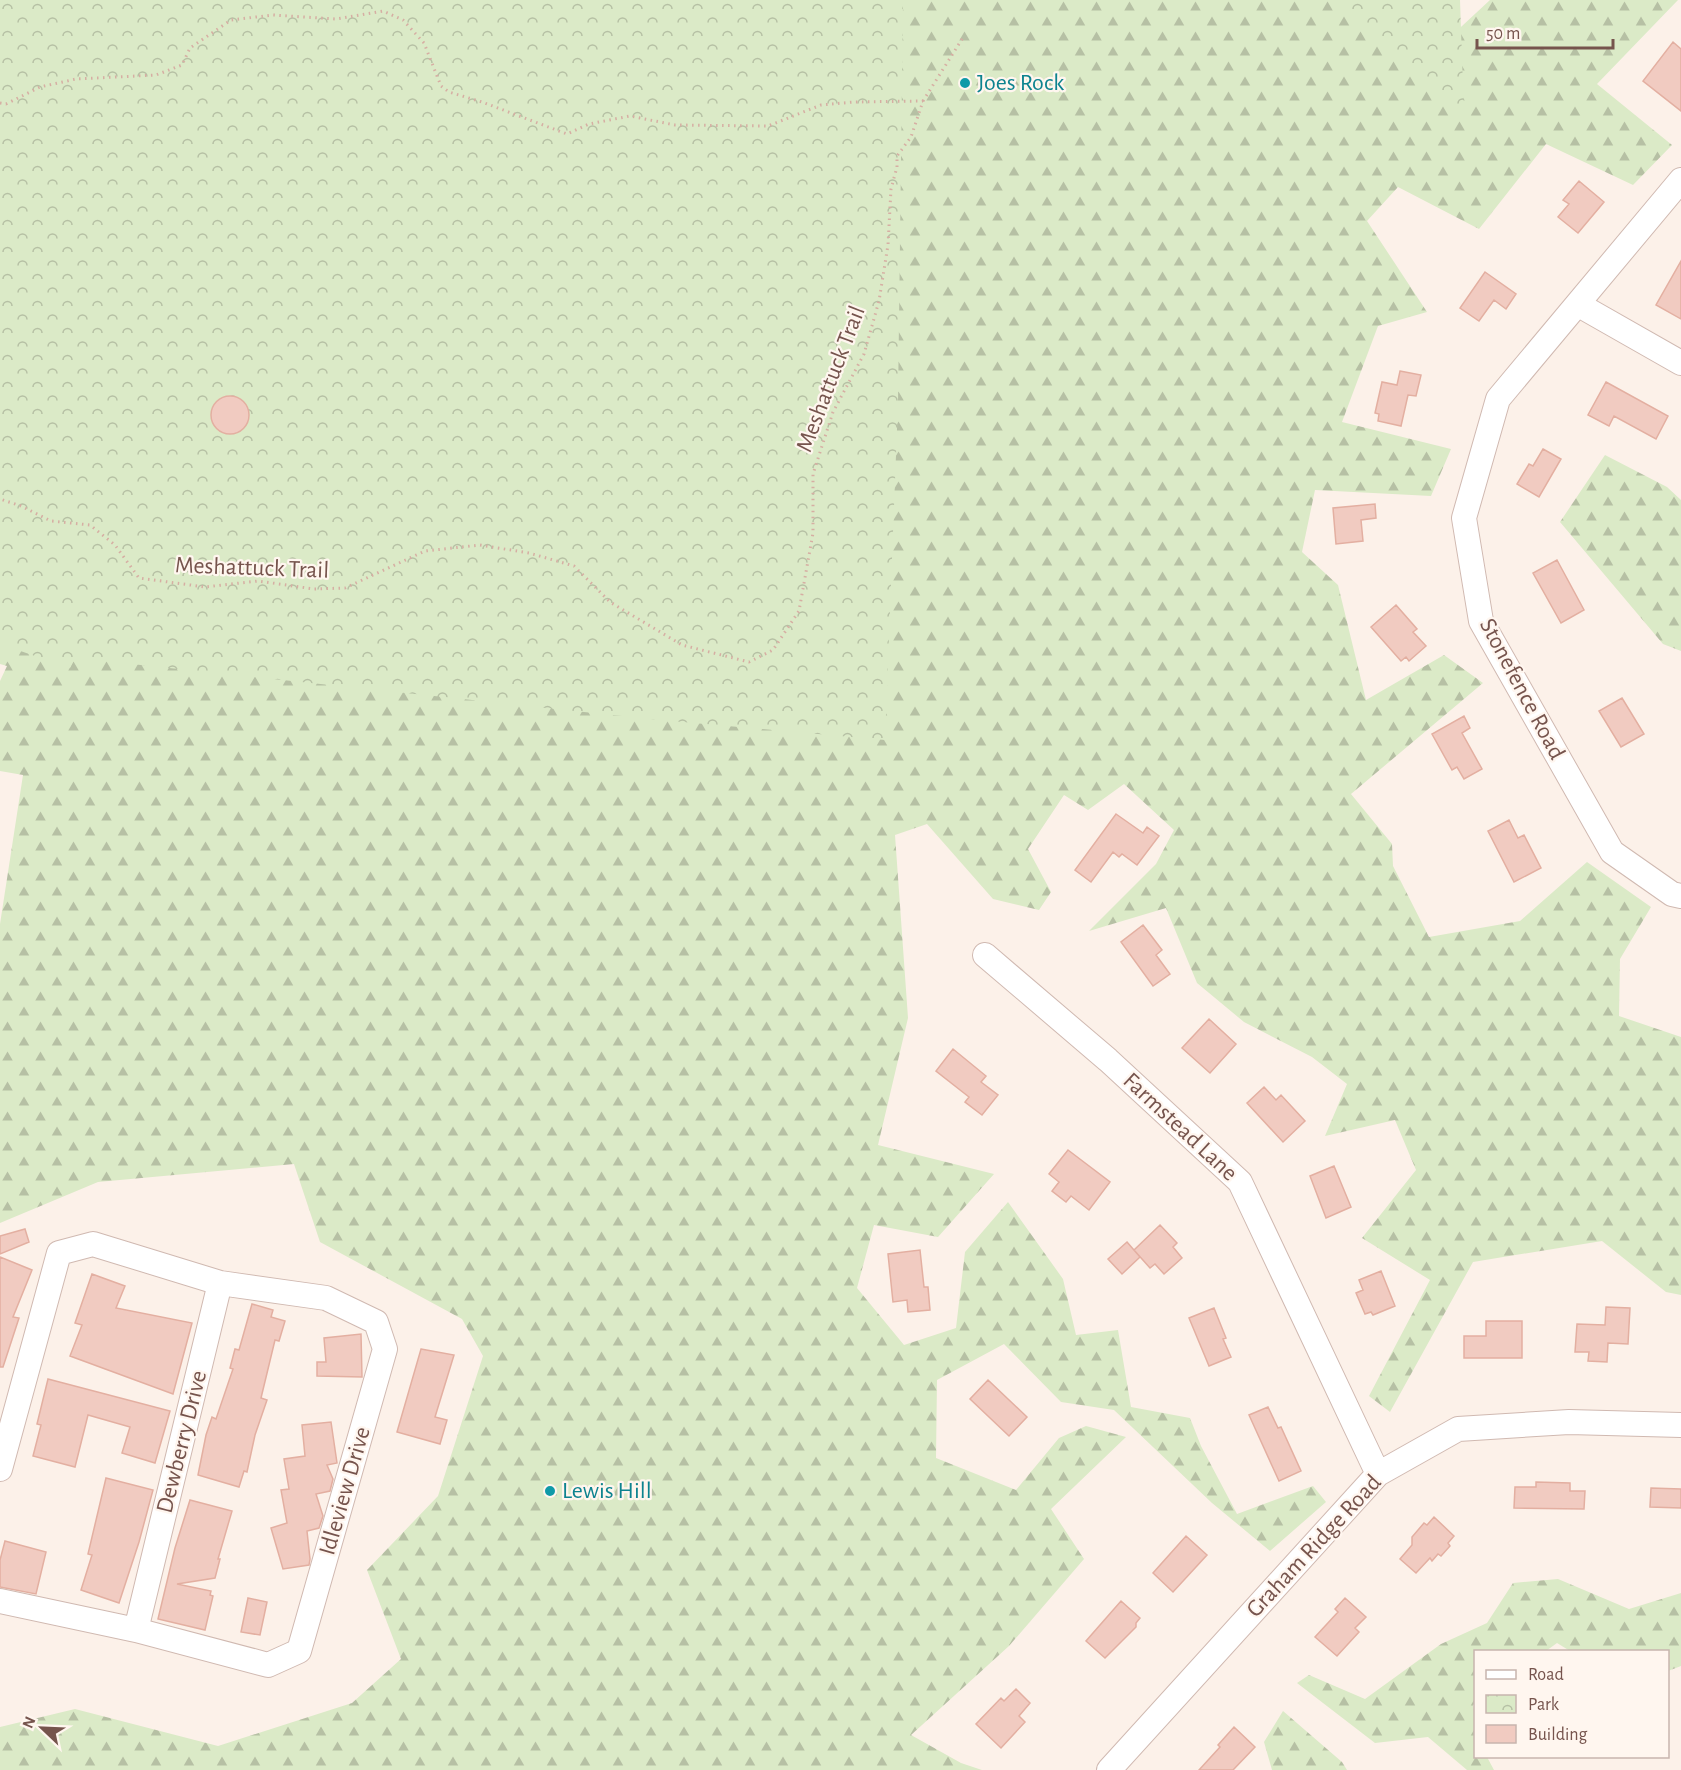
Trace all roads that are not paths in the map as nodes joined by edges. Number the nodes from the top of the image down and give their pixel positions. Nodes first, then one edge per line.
1 (1681, 180) edge
2 (1579, 305) junction
3 (1681, 363) edge
4 (1681, 896) edge
5 (985, 955) dead end
6 (220, 1282) junction
7 (1681, 1425) edge
8 (0, 1469) edge
9 (1378, 1474) junction
10 (0, 1601) edge
11 (136, 1630) junction
12 (1109, 1770) edge

1 - 2 street, Stonefence Road
2 - 3 street
2 - 4 street, Stonefence Road
5 - 9 street, Farmstead Lane
6 - 8 street
6 - 11 street, Dewberry Drive
6 - 11 street, Idleview Drive
7 - 9 street, Graham Ridge Road
9 - 12 street, Graham Ridge Road
10 - 11 street

